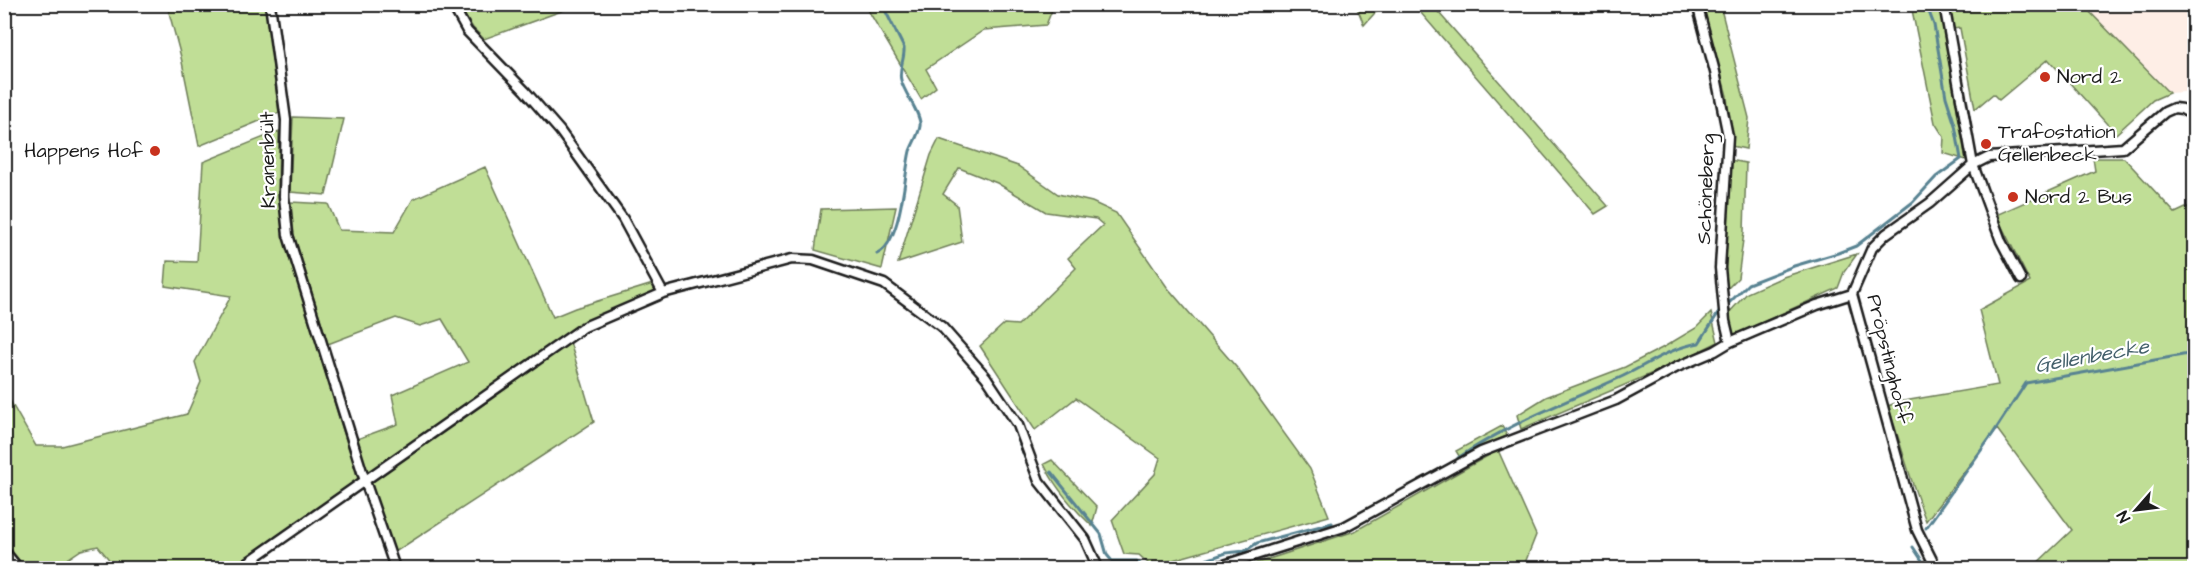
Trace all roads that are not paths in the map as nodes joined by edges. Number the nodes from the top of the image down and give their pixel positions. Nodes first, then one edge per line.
1 (270, 4) edge
2 (452, 4) edge
3 (1697, 4) edge
4 (1944, 4) edge
5 (2194, 116) edge
6 (1973, 165) junction
7 (2021, 279) dead end
8 (663, 293) junction
9 (1852, 294) junction
10 (1730, 342) junction
11 (365, 482) junction
12 (4, 551) edge
13 (18, 568) edge
14 (240, 568) edge
15 (395, 568) edge
16 (1098, 568) edge
17 (1207, 568) edge
18 (1936, 568) edge

1 - 11 street, Kranenbült
2 - 8 street
3 - 10 street, Schöneberg
4 - 6 street
5 - 6 street
6 - 7 street
6 - 9 street, Pröpstinghoff
8 - 11 street
8 - 16 street
9 - 10 street
9 - 18 street, Pröpstinghoff
10 - 17 street
11 - 14 street
11 - 15 street, Kranenbült
12 - 13 street

